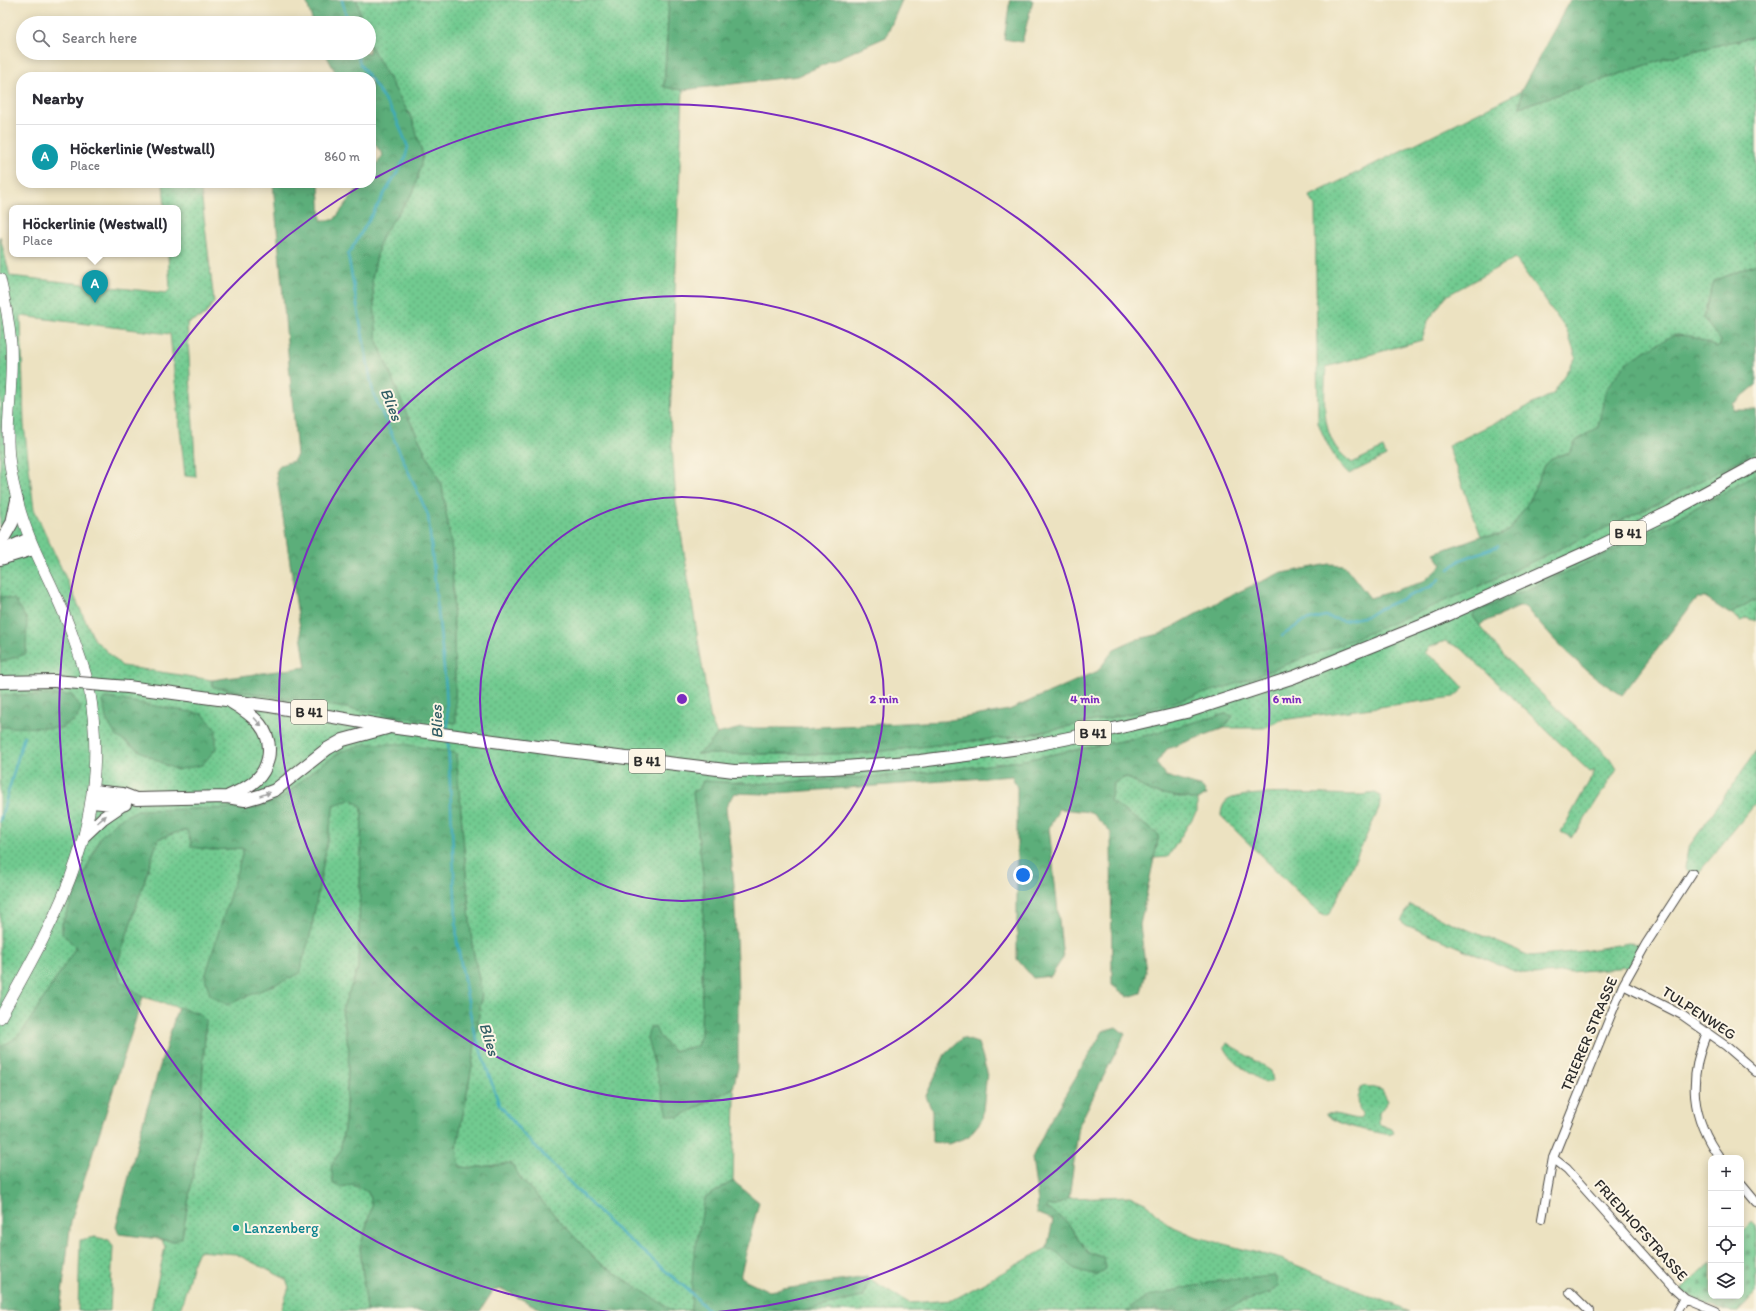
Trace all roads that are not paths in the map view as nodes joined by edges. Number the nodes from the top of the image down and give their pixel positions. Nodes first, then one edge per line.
1 (0, 279) edge
2 (1756, 465) edge
3 (17, 500) junction
4 (0, 544) edge
5 (31, 544) junction
6 (0, 552) edge
7 (0, 559) edge
8 (0, 682) edge
9 (227, 700) junction
10 (394, 727) junction
11 (93, 796) junction
12 (227, 797) junction
13 (136, 799) junction
14 (122, 805) junction
15 (85, 836) junction
16 (1692, 873) dead end
17 (1623, 986) junction
18 (0, 1018) edge
19 (1707, 1032) junction
20 (1756, 1072) edge
21 (1718, 1155) edge
22 (1553, 1158) junction
23 (1744, 1188) edge
24 (1756, 1202) edge
25 (1542, 1219) dead end
26 (1570, 1292) dead end
27 (1684, 1298) junction
28 (1588, 1311) edge
29 (1677, 1311) edge
30 (1715, 1311) edge

1 - 3 main road
2 - 10 highway, B 41
3 - 4 highway
3 - 5 main road
5 - 6 highway
5 - 7 highway
5 - 11 main road
8 - 9 highway, B 41, bridge
9 - 10 highway, B 41
9 -> 12 highway
12 -> 10 highway
11 - 13 highway
11 - 14 highway
11 - 15 main road
12 - 13 highway
13 - 14 highway
15 -> 14 highway
15 - 18 main road
16 - 17 street, TRIERER STRASSE
17 - 19 street, TULPENWEG
17 - 22 street, TRIERER STRASSE
19 - 20 street, TULPENWEG
19 - 21 street
22 - 25 street, TRIERER STRASSE
22 - 27 street, FRIEDHOFSTRASSE
23 - 24 street
26 - 28 street
27 - 29 street
27 - 30 street, FRIEDHOFSTRASSE

